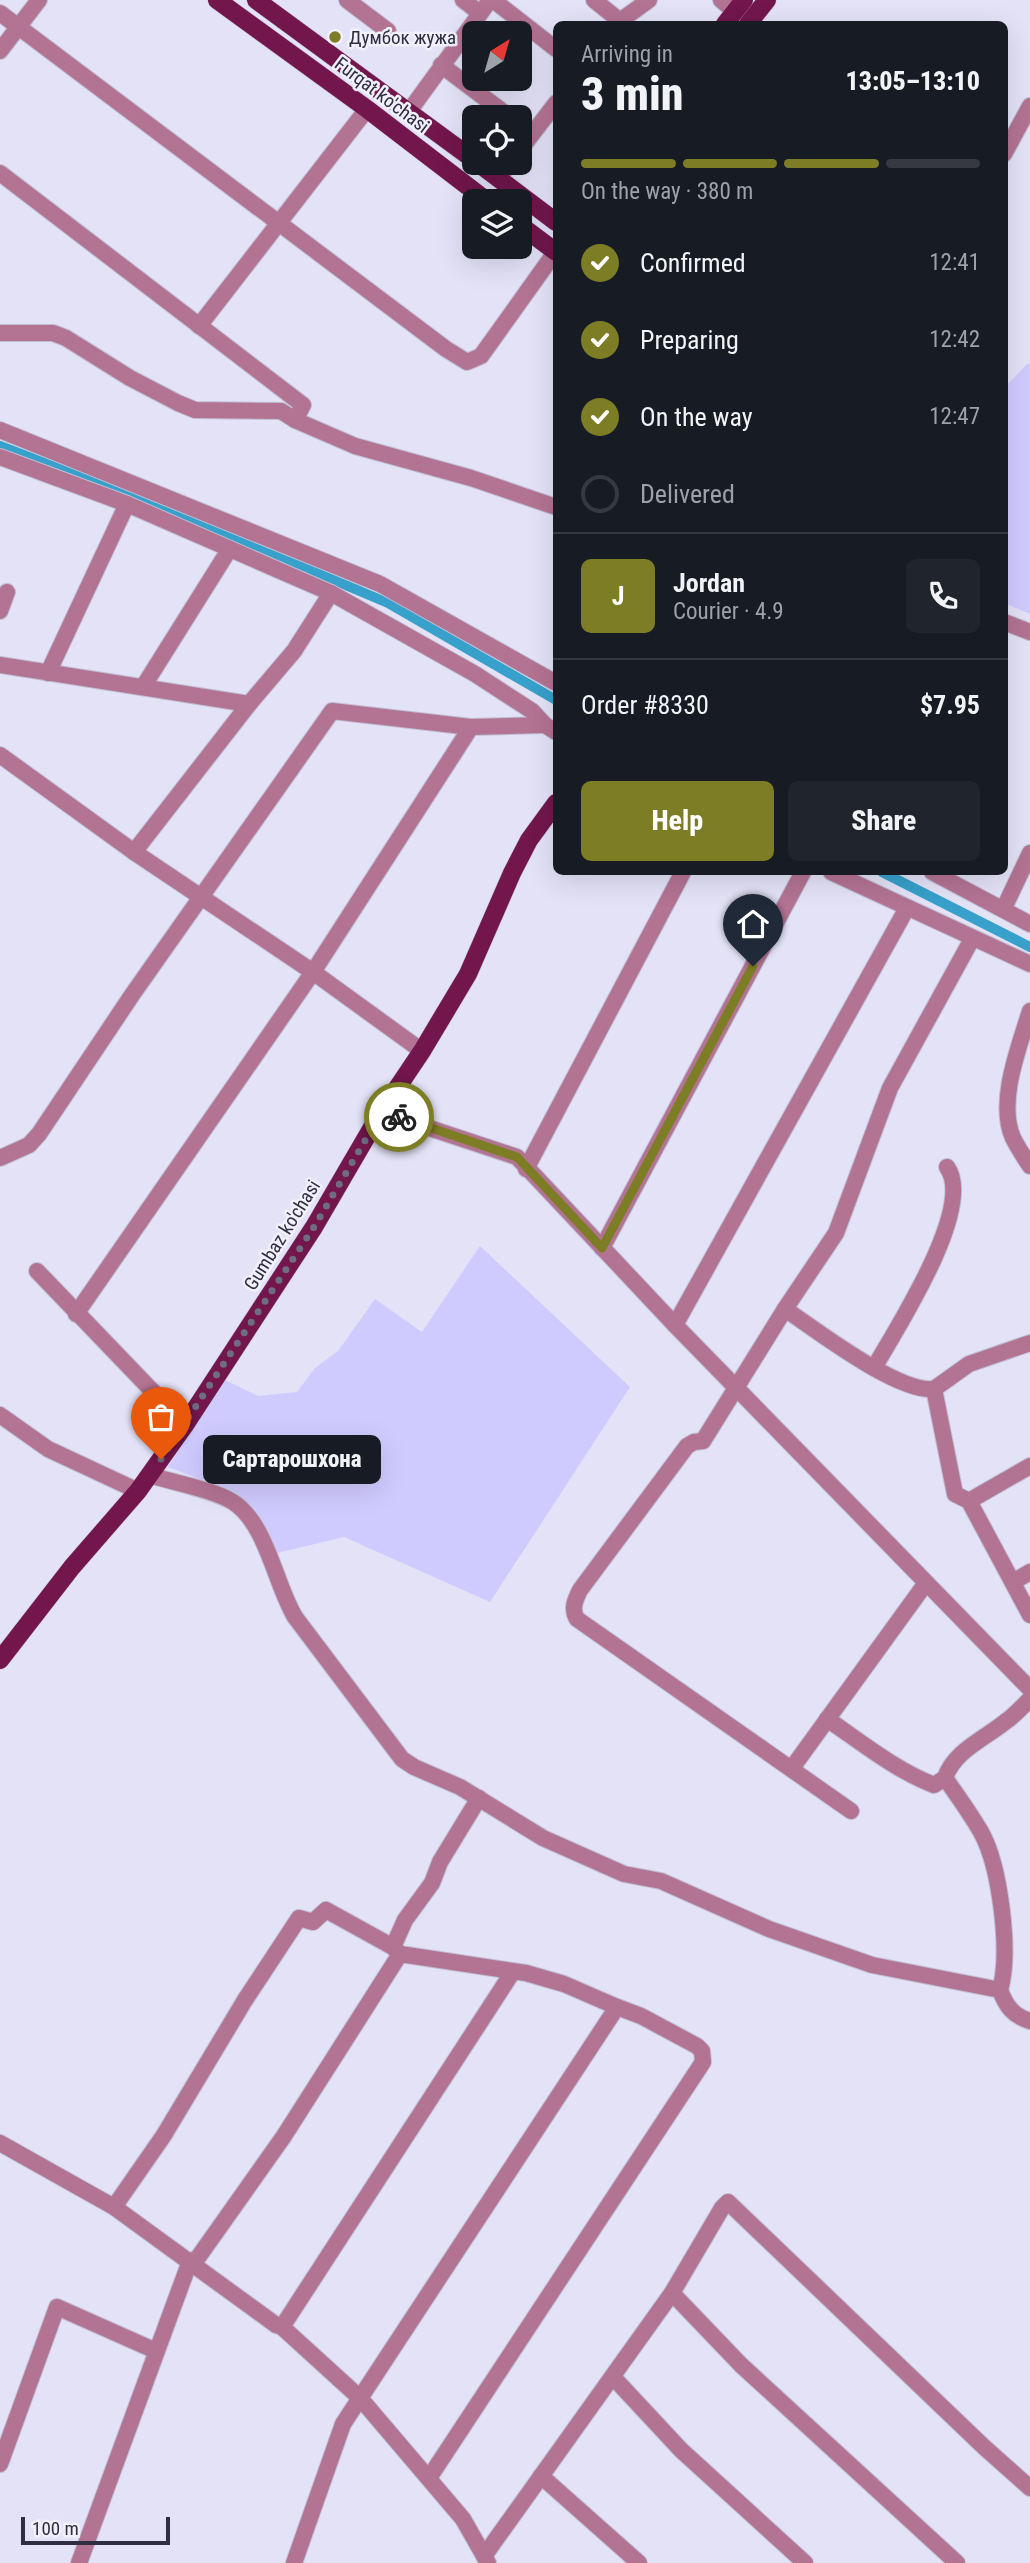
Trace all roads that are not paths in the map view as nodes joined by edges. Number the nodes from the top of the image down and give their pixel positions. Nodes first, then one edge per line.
1 (39, 0) edge
2 (216, 0) edge
3 (256, 0) edge
4 (347, 0) edge
5 (463, 0) edge
6 (594, 0) edge
7 (649, 0) edge
8 (767, 0) edge
9 (488, 4) edge
10 (735, 12) edge
11 (0, 13) edge
12 (618, 21) edge
13 (623, 21) edge
14 (18, 27) junction
15 (388, 30) dead end
16 (553, 47) edge
17 (0, 51) edge
18 (442, 65) junction
19 (494, 105) edge
20 (553, 106) edge
21 (1030, 106) edge
22 (367, 109) junction
23 (410, 110) junction
24 (532, 124) edge
25 (1008, 147) edge
26 (462, 150) edge
27 (0, 173) edge
28 (495, 175) edge
29 (501, 175) edge
30 (499, 178) junction
31 (471, 189) edge
32 (553, 220) edge
33 (279, 225) junction
34 (532, 234) edge
35 (553, 249) edge
36 (553, 255) edge
37 (199, 326) junction
38 (0, 333) edge
39 (295, 420) junction
40 (0, 430) edge
41 (0, 457) edge
42 (127, 505) junction
43 (553, 506) edge
44 (229, 550) junction
45 (7, 592) dead end
46 (331, 593) junction
47 (0, 611) edge
48 (1008, 624) edge
49 (1030, 632) edge
50 (0, 666) edge
51 (48, 673) junction
52 (553, 682) edge
53 (143, 687) junction
54 (250, 704) junction
55 (471, 727) junction
56 (551, 729) edge
57 (0, 755) edge
58 (553, 807) edge
59 (134, 852) junction
60 (1030, 853) edge
61 (682, 875) edge
62 (801, 875) edge
63 (837, 875) edge
64 (938, 875) edge
65 (201, 895) junction
66 (907, 908) junction
67 (1004, 908) junction
68 (1030, 924) edge
69 (972, 939) junction
70 (1030, 964) edge
71 (313, 972) junction
72 (1030, 1011) edge
73 (422, 1051) junction
74 (382, 1112) junction
75 (0, 1158) edge
76 (1030, 1166) edge
77 (947, 1167) dead end
78 (526, 1169) junction
79 (602, 1248) junction
80 (37, 1271) dead end
81 (785, 1309) junction
82 (76, 1314) junction
83 (675, 1325) junction
84 (1030, 1343) edge
85 (874, 1368) junction
86 (735, 1387) junction
87 (934, 1389) junction
88 (0, 1415) edge
89 (185, 1426) junction
90 (1030, 1466) edge
91 (149, 1475) junction
92 (138, 1491) junction
93 (970, 1501) junction
94 (1030, 1572) edge
95 (1013, 1582) junction
96 (926, 1583) junction
97 (1030, 1615) edge
98 (1, 1656) edge
99 (1030, 1689) edge
100 (1030, 1699) edge
101 (827, 1719) junction
102 (792, 1768) junction
103 (945, 1778) junction
104 (480, 1798) junction
105 (851, 1811) dead end
106 (396, 1950) junction
107 (512, 1973) junction
108 (1000, 1990) junction
109 (617, 2007) junction
110 (1030, 2021) edge
111 (0, 2143) edge
112 (114, 2207) junction
113 (190, 2261) junction
114 (672, 2293) junction
115 (282, 2327) junction
116 (156, 2351) junction
117 (613, 2377) junction
118 (360, 2398) junction
119 (0, 2464) edge
120 (541, 2476) junction
121 (429, 2478) junction
122 (1030, 2488) edge
123 (486, 2559) edge
124 (79, 2563) edge
125 (294, 2563) edge
126 (639, 2563) edge
127 (805, 2563) edge
128 (957, 2563) edge

1 - 14 street
2 - 22 main road, Furqat ko'chasi
3 - 23 main road, Furqat ko'chasi
4 - 15 street
5 - 9 street
6 - 12 street
7 - 13 street
8 - 10 main road
9 - 16 street
9 - 18 street
11 - 14 street
14 - 17 street
14 - 33 street
18 - 19 street
18 - 23 street
20 - 24 street
21 - 25 street
22 - 31 main road, Furqat ko'chasi
22 - 33 street
23 - 26 main road, Furqat ko'chasi
27 - 37 street
28 - 30 main road, Furqat ko'chasi
29 - 30 street
30 - 32 main road, Furqat ko'chasi
33 - 36 street
33 - 37 street
34 - 35 main road
37 - 39 street
38 - 39 street
39 - 43 street
40 - 52 street
41 - 42 street
42 - 44 street
42 - 51 street
44 - 46 street
44 - 53 street
45 - 47 street
46 - 54 street
46 - 56 street
48 - 49 street
50 - 51 street
51 - 53 street
53 - 54 street
54 - 59 street
55 - 56 street
55 - 65 street
55 - 71 street
57 - 59 street
58 - 73 main road, Gumbaz ko'chasi
59 - 65 street
60 - 67 street
61 - 78 street
62 - 79 street
63 - 66 street
64 - 67 street
65 - 71 street
65 - 75 street
66 - 69 street
66 - 83 street
67 - 68 street
69 - 70 street
69 - 81 street
71 - 73 street
71 - 82 street
72 - 76 street
73 - 74 main road, Gumbaz ko'chasi
74 - 78 street
74 - 89 main road, Gumbaz ko'chasi
77 - 85 street
78 - 79 street
79 - 83 street
80 - 82 street
81 - 85 street
81 - 86 street
82 - 89 street
83 - 86 street
84 - 87 street
85 - 87 street
86 - 96 street
86 - 102 street
87 - 93 street
88 - 92 street
89 - 91 main road, Gumbaz ko'chasi
90 - 93 street
91 - 92 main road, Gumbaz ko'chasi
91 - 104 street
92 - 98 main road, Gumbaz ko'chasi
93 - 95 street
94 - 95 street
95 - 97 street
96 - 99 street
96 - 101 street
100 - 103 street
101 - 102 street
101 - 103 street
102 - 105 street
103 - 108 street
104 - 106 street
104 - 108 street
106 - 107 street
106 - 112 street
106 - 113 street
107 - 109 street
107 - 115 street
108 - 110 street
109 - 118 street
109 - 121 street
111 - 112 street
112 - 113 street
113 - 115 street
113 - 116 street
114 - 117 street
114 - 122 street
114 - 128 street
115 - 118 street
116 - 119 street
116 - 124 street
117 - 120 street
117 - 127 street
118 - 121 street
118 - 125 street
120 - 123 street
120 - 126 street
121 - 123 street

